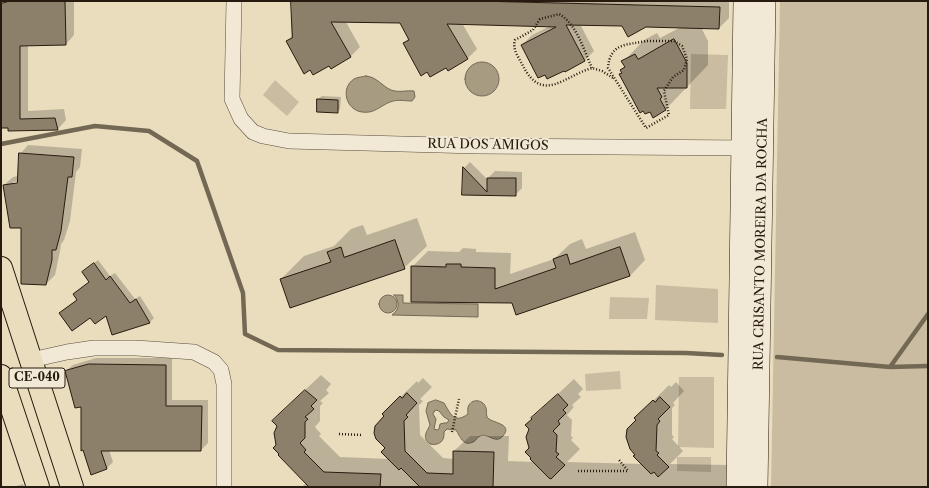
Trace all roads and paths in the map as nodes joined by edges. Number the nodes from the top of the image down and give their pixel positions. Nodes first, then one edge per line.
1 (234, 1) edge
2 (744, 1) edge
3 (765, 1) edge
4 (592, 68) junction
5 (613, 78) junction
6 (742, 148) junction
7 (763, 148) junction
8 (1, 268) edge
9 (31, 360) junction
10 (1, 376) edge
11 (459, 399) dead end
12 (452, 432) dead end
13 (339, 434) dead end
14 (362, 435) dead end
15 (619, 460) dead end
16 (578, 471) dead end
17 (38, 487) edge
18 (72, 487) edge
19 (224, 487) edge
20 (737, 487) edge
21 (756, 487) edge

1 - 6 street, RUA DOS AMIGOS
2 - 6 main road, RUA CRISANTO MOREIRA DA ROCHA
3 - 7 main road, RUA CRISANTO MOREIRA DA ROCHA
4 - 4 path
4 - 5 path
5 - 5 path
6 - 7 street, RUA DOS AMIGOS
6 - 20 main road, RUA CRISANTO MOREIRA DA ROCHA
7 - 21 main road, RUA CRISANTO MOREIRA DA ROCHA
8 - 9 highway, CE-040
9 - 18 highway, CE-040
9 - 19 street
10 - 17 highway, CE-040
11 - 12 path
13 - 14 path
15 - 16 path

